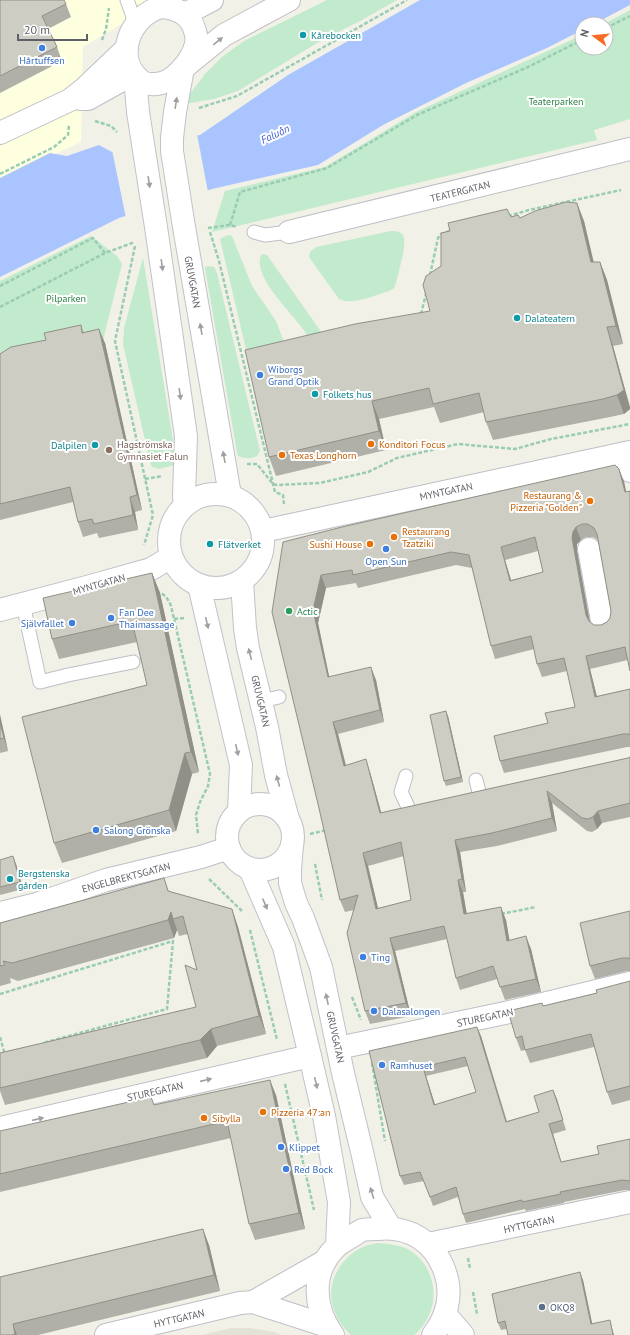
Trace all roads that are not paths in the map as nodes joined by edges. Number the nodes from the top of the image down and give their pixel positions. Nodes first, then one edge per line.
1 (126, 0) edge
2 (212, 0) edge
3 (290, 0) edge
4 (174, 7) edge
5 (136, 25) junction
6 (127, 48) junction
7 (185, 67) junction
8 (134, 75) junction
9 (70, 100) junction
10 (0, 133) edge
11 (630, 149) edge
12 (254, 232) road end
13 (289, 232) joint
14 (629, 459) edge
15 (230, 495) junction
16 (185, 505) junction
17 (263, 531) junction
18 (589, 549) dead end
19 (172, 557) junction
20 (251, 577) junction
21 (199, 585) junction
22 (23, 604) junction
23 (0, 610) edge
24 (604, 626) edge
25 (133, 662) dead end
26 (406, 776) dead end
27 (501, 787) edge
28 (457, 796) edge
29 (429, 802) edge
30 (408, 807) joint
31 (239, 811) junction
32 (288, 819) junction
33 (300, 839) junction
34 (229, 848) junction
35 (250, 869) junction
36 (0, 912) edge
37 (630, 983) edge
38 (338, 1048) junction
39 (310, 1056) junction
40 (0, 1127) edge
41 (630, 1202) edge
42 (390, 1227) junction
43 (428, 1244) junction
44 (331, 1253) junction
45 (253, 1302) junction
46 (445, 1314) junction
47 (330, 1331) edge
48 (106, 1335) edge
49 (433, 1335) edge
50 (463, 1335) edge

1 - 5 lane
2 - 4 main road
7 -> 3 main road
4 - 5 main road
4 - 7 main road
5 - 6 main road
6 - 8 main road
6 - 9 main road
7 - 8 main road
15 -> 7 main road, GRUVGATAN
8 - 9 main road
8 -> 16 main road
9 - 10 main road
11 - 13 main road, TEATERGATAN
12 - 13 lane
14 - 17 main road, MYNTGATAN
15 - 16 main road
15 - 17 main road
16 - 19 main road
17 - 20 main road
18 - 24 main road
19 - 21 main road
19 - 22 main road, MYNTGATAN
20 - 21 main road
32 -> 20 main road, GRUVGATAN
21 -> 31 main road
22 - 23 main road, MYNTGATAN
22 - 25 lane
26 - 30 lane
27 - 28 main road
29 - 30 main road
31 - 32 main road
31 - 34 main road
32 - 33 main road
33 - 35 main road
38 -> 33 main road, GRUVGATAN
34 - 35 main road
34 - 36 main road, ENGELBREKTSGATAN
35 -> 39 main road
37 - 38 main road, STUREGATAN
42 -> 38 main road, GRUVGATAN
40 -> 39 main road, STUREGATAN
39 -> 44 main road
41 - 43 main road, HYTTGATAN
42 - 43 main road
42 - 44 main road, HYTTGATAN
43 - 46 main road
44 - 45 main road, HYTTGATAN
44 - 47 main road
45 - 47 main road, HYTTGATAN
45 - 48 main road, HYTTGATAN
46 - 49 main road
46 - 50 main road

